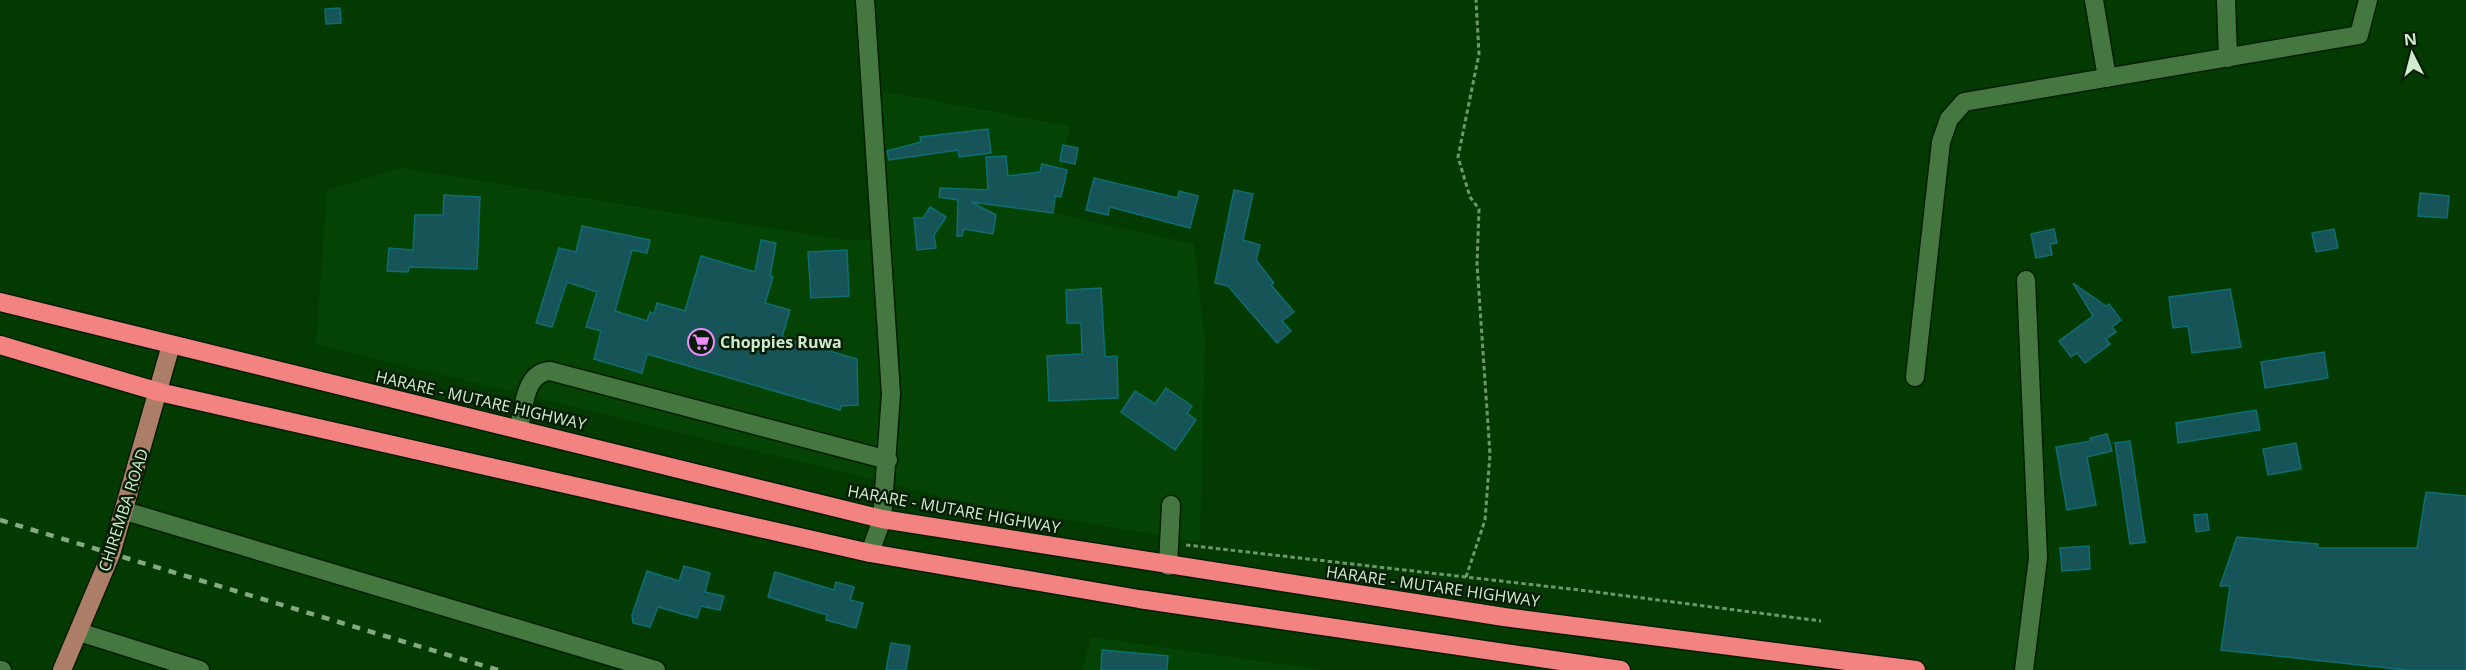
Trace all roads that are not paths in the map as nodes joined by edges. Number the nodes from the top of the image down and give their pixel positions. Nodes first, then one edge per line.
1 (865, 0) edge
2 (2094, 0) edge
3 (2226, 0) edge
4 (2368, 0) edge
5 (2228, 57) junction
6 (2107, 78) junction
7 (2026, 280) dead end
8 (0, 302) edge
9 (0, 345) edge
10 (171, 345) junction
11 (1915, 377) dead end
12 (159, 392) junction
13 (519, 428) junction
14 (888, 460) junction
15 (1171, 505) dead end
16 (125, 511) junction
17 (882, 519) junction
18 (870, 553) junction
19 (1168, 566) junction
20 (79, 632) junction
21 (62, 670) edge
22 (200, 670) edge
23 (656, 670) edge
24 (1620, 670) edge
25 (1916, 670) edge
26 (2024, 670) edge

1 - 14 street
2 - 6 street
3 - 5 street
4 - 5 street
5 - 6 street
6 - 11 street
7 - 26 street
8 - 10 highway, HARARE - MUTARE HIGHWAY
9 - 12 highway
10 - 12 main road, CHIREMBA ROAD
10 - 13 highway, HARARE - MUTARE HIGHWAY
12 - 16 main road, CHIREMBA ROAD
12 - 18 highway
13 - 14 street
13 - 17 highway, HARARE - MUTARE HIGHWAY
14 - 17 street
15 - 19 street
16 - 20 main road, CHIREMBA ROAD
16 - 23 street
17 - 18 street
17 - 19 highway, HARARE - MUTARE HIGHWAY
18 - 24 highway
19 - 25 highway, HARARE - MUTARE HIGHWAY
20 - 21 main road, CHIREMBA ROAD
20 - 22 street

